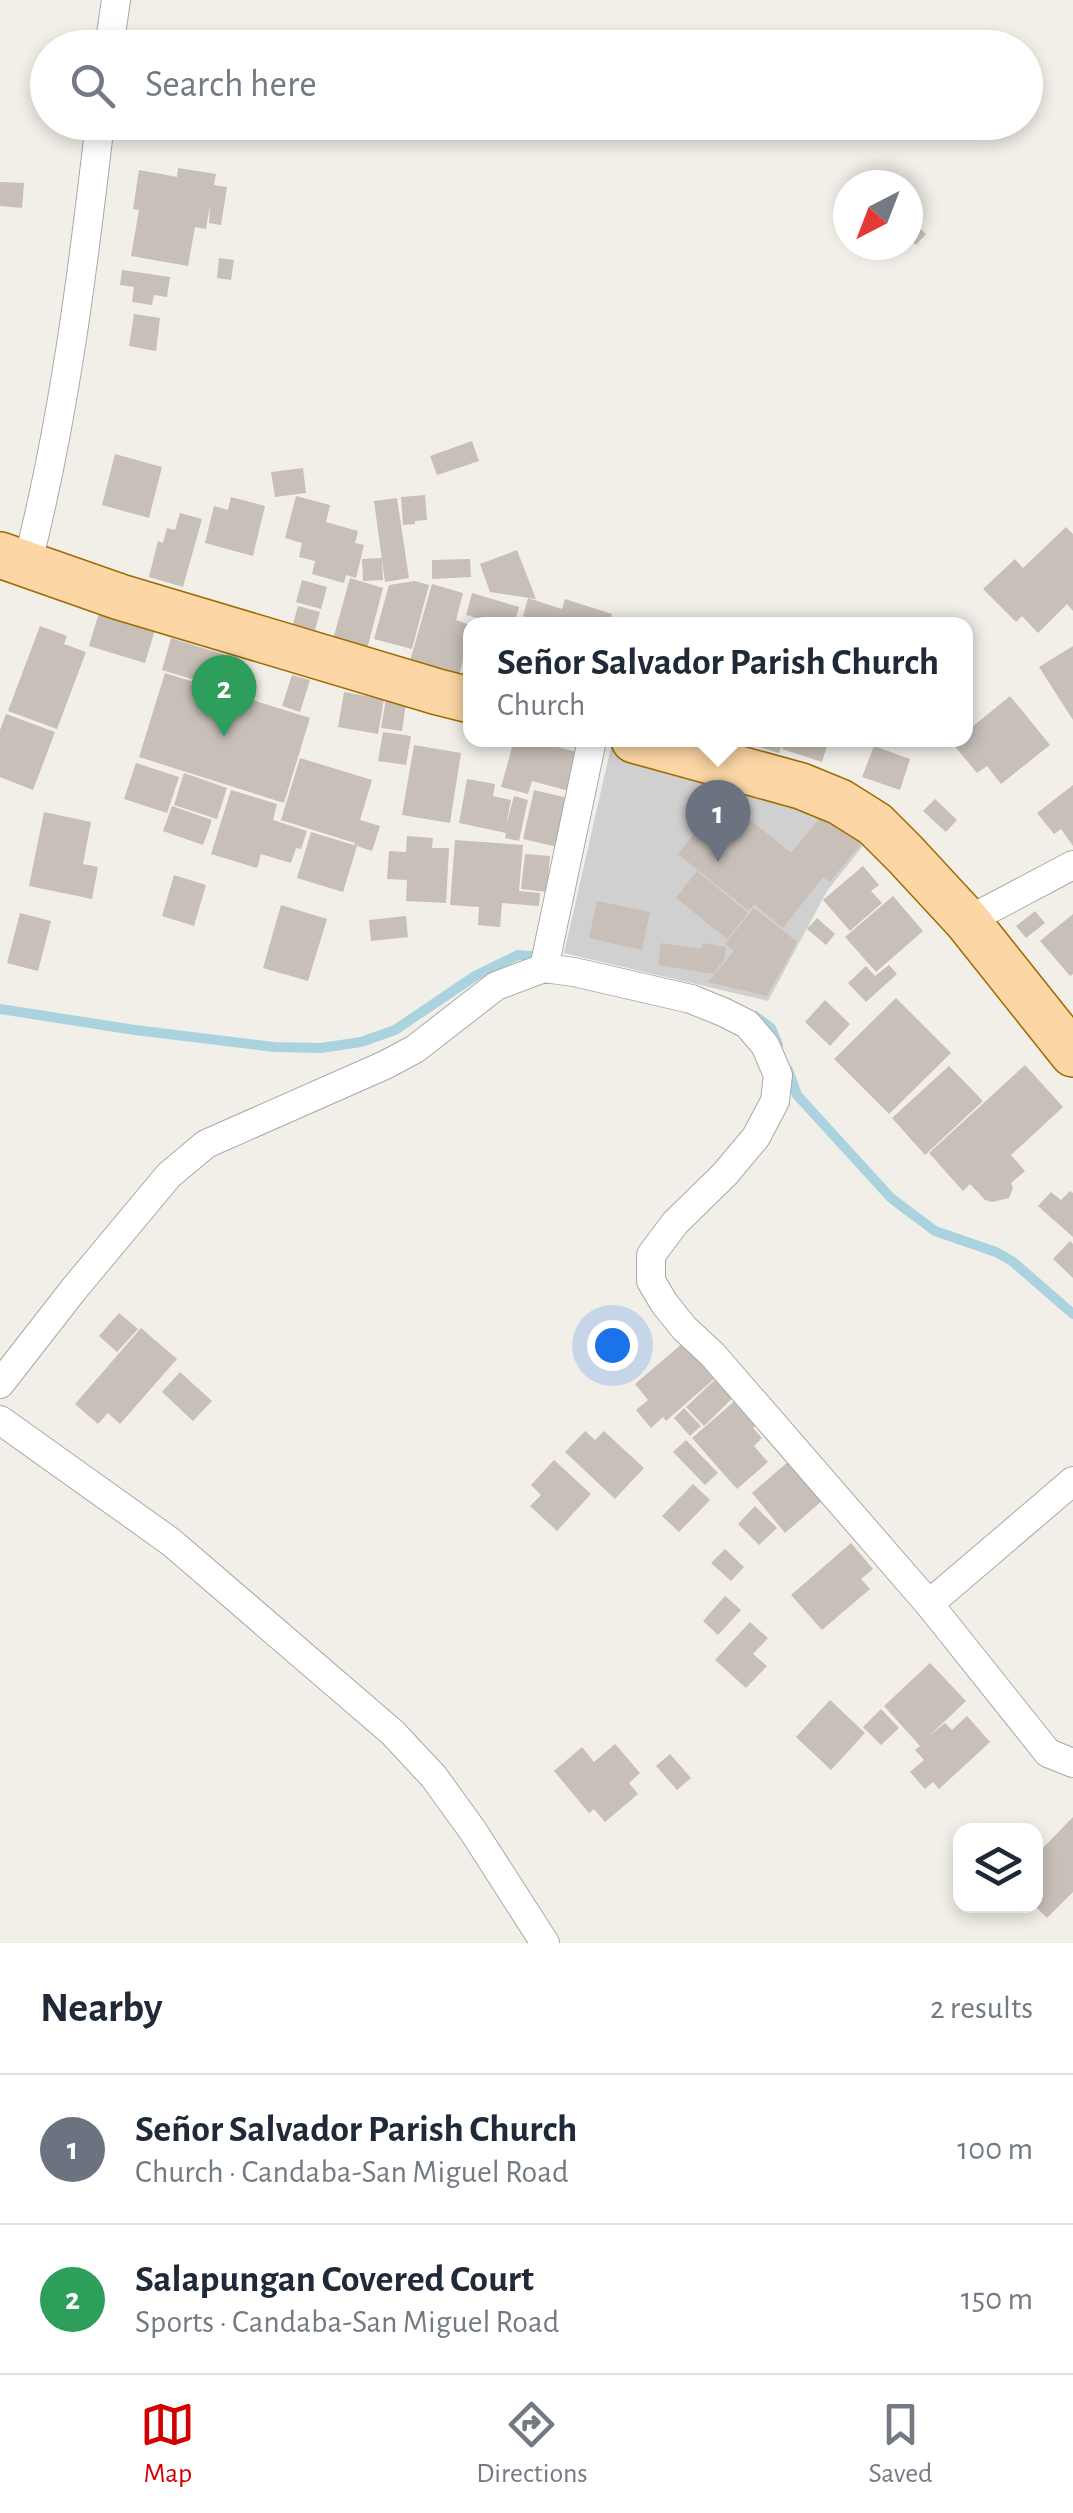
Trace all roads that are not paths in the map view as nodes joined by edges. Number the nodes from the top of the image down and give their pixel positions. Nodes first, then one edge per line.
1 (116, 0) edge
2 (112, 30) edge
3 (98, 140) edge
4 (13, 560) edge
5 (463, 698) edge
6 (591, 747) edge
7 (659, 747) edge
8 (1073, 865) edge
9 (967, 921) junction
10 (547, 956) junction
11 (1073, 1054) edge
12 (0, 1384) edge
13 (0, 1420) edge
14 (1073, 1481) edge
15 (929, 1604) junction
16 (1073, 1763) edge
17 (545, 1943) edge

1 - 2 street
3 - 4 street
4 - 5 main road
6 - 10 street
7 - 9 main road
8 - 9 street
9 - 11 main road
10 - 12 street
10 - 15 street
13 - 17 street
14 - 15 street
15 - 16 street

